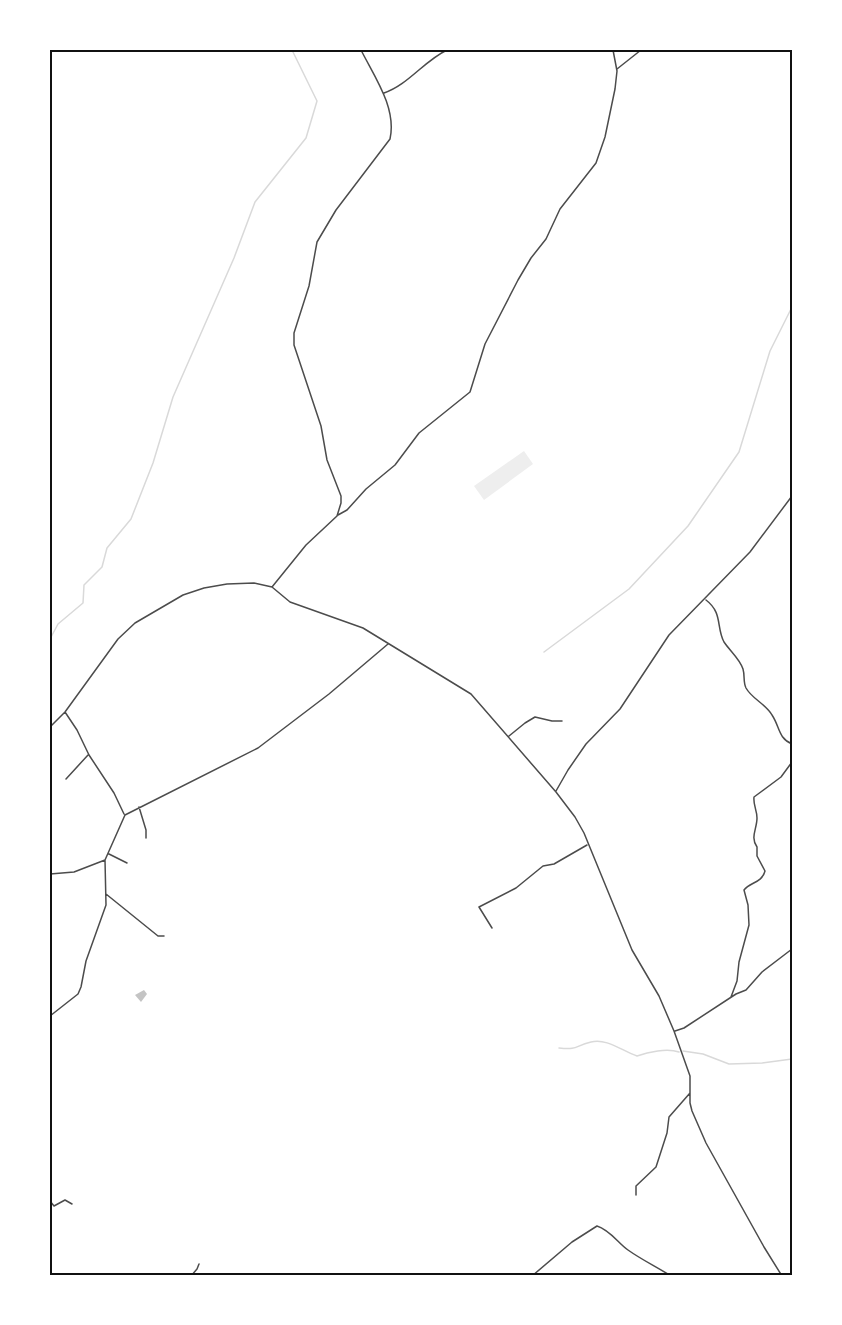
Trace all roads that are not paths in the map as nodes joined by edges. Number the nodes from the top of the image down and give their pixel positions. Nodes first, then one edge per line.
1 (362, 50) edge
2 (447, 50) edge
3 (613, 50) edge
4 (641, 50) edge
5 (617, 69) junction
6 (383, 93) junction
7 (792, 496) edge
8 (337, 516) junction
9 (272, 587) junction
10 (705, 600) junction
11 (388, 644) junction
12 (65, 712) junction
13 (562, 721) dead end
14 (50, 727) edge
15 (508, 737) junction
16 (792, 744) edge
17 (89, 755) junction
18 (792, 762) edge
19 (66, 779) dead end
20 (556, 792) junction
21 (139, 806) junction
22 (125, 815) junction
23 (146, 838) dead end
24 (588, 844) junction
25 (108, 853) junction
26 (105, 860) junction
27 (127, 863) dead end
28 (50, 874) edge
29 (106, 893) junction
30 (492, 928) dead end
31 (164, 936) dead end
32 (792, 949) edge
33 (730, 997) junction
34 (50, 1016) edge
35 (674, 1031) junction
36 (691, 1092) junction
37 (636, 1195) dead end
38 (50, 1201) edge
39 (72, 1204) dead end
40 (199, 1264) dead end
41 (191, 1275) edge
42 (532, 1275) edge
43 (671, 1275) edge
44 (782, 1275) edge

1 - 6 street
2 - 6 street
3 - 5 street
4 - 5 street
5 - 8 street
6 - 8 street
7 - 10 street
8 - 9 street
9 - 11 street
9 - 12 street
10 - 16 street
10 - 20 street
11 - 15 street
11 - 21 street
12 - 14 street
12 - 17 street
13 - 15 street
15 - 20 street
17 - 19 street
17 - 22 street
18 - 33 street
20 - 24 street
21 - 22 street
21 - 23 street
22 - 25 street
24 - 30 street
24 - 35 street
25 - 26 street
25 - 27 street
26 - 28 street
26 - 29 street
29 - 31 street
29 - 34 street
32 - 33 street
33 - 35 street
35 - 36 street
36 - 37 street
36 - 44 street
38 - 39 street
40 - 41 street
42 - 43 street

